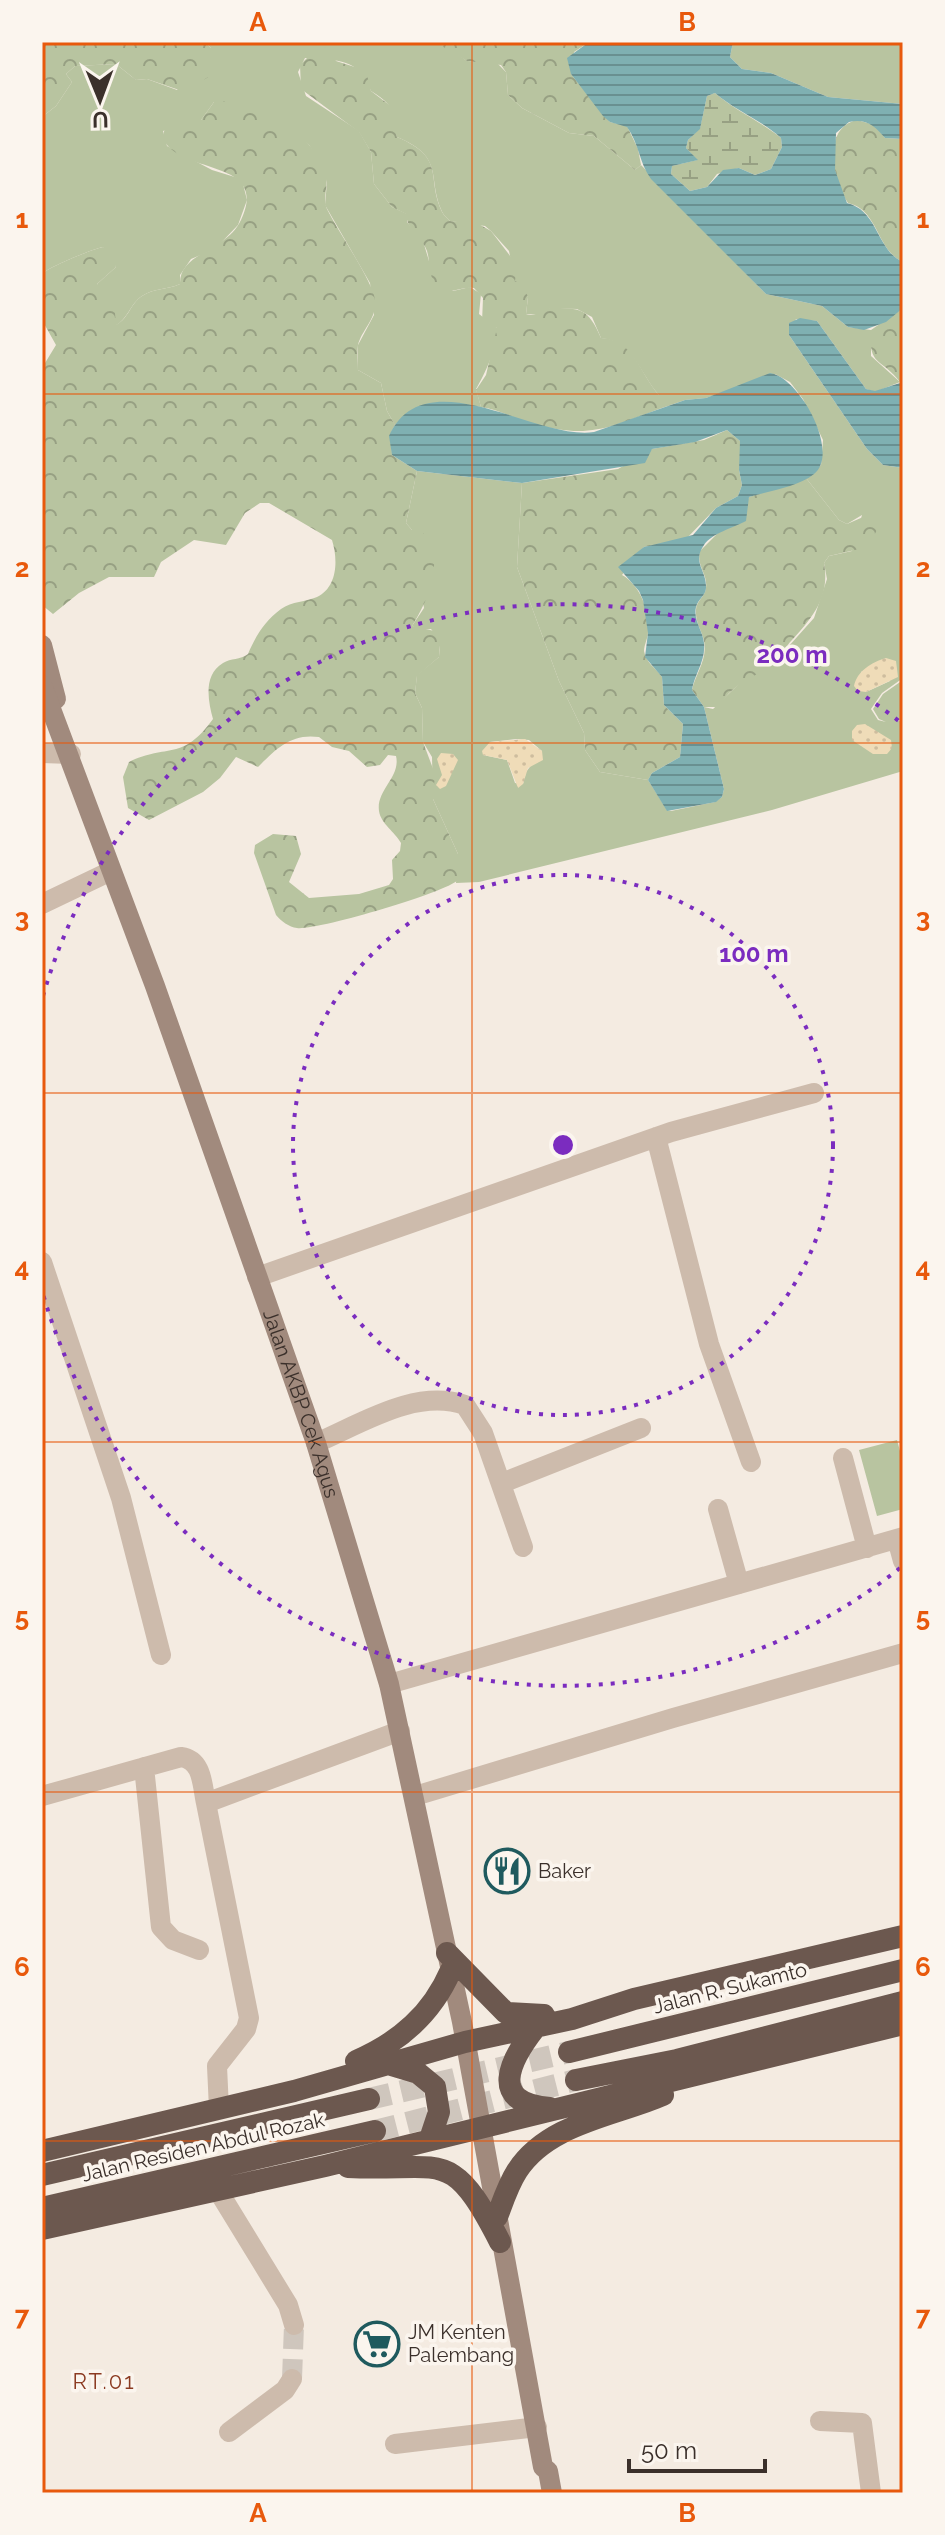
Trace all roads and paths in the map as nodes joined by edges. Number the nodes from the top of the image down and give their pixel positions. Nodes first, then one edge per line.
1 (42, 645) edge
2 (42, 685) edge
3 (42, 753) edge
4 (71, 754) junction
5 (111, 871) junction
6 (42, 904) edge
7 (814, 1093) dead end
8 (656, 1137) junction
9 (42, 1262) edge
10 (257, 1277) junction
11 (641, 1428) dead end
12 (316, 1443) junction
13 (843, 1458) dead end
14 (751, 1462) dead end
15 (502, 1483) junction
16 (718, 1509) dead end
17 (900, 1538) edge
18 (523, 1547) dead end
19 (867, 1548) junction
20 (903, 1561) edge
21 (739, 1584) junction
22 (903, 1653) edge
23 (161, 1655) dead end
24 (389, 1684) junction
25 (400, 1731) junction
26 (144, 1767) junction
27 (42, 1796) edge
28 (415, 1796) junction
29 (206, 1803) junction
30 (903, 1936) edge
31 (199, 1950) dead end
32 (449, 1961) junction
33 (903, 1970) edge
34 (634, 1999) junction
35 (903, 2002) edge
36 (903, 2024) edge
37 (535, 2028) junction
38 (465, 2042) junction
39 (569, 2052) tunnel mouth
40 (387, 2063) junction
41 (719, 2070) junction
42 (576, 2080) tunnel mouth
43 (294, 2091) junction
44 (369, 2099) tunnel mouth
45 (555, 2108) junction
46 (219, 2109) junction
47 (482, 2127) junction
48 (375, 2131) tunnel mouth
49 (430, 2139) junction
50 (42, 2151) edge
51 (325, 2166) junction
52 (42, 2175) edge
53 (217, 2189) junction
54 (42, 2208) edge
55 (497, 2217) junction
56 (42, 2229) edge
57 (500, 2242) junction
58 (294, 2325) tunnel mouth
59 (292, 2379) tunnel mouth
60 (820, 2421) dead end
61 (537, 2427) junction
62 (229, 2432) dead end
63 (395, 2444) dead end
64 (543, 2467) junction
65 (545, 2493) edge
66 (552, 2493) edge
67 (871, 2493) edge

1 - 4 main road, Jalan AKBP Cek Agus
2 - 4 main road, Jalan AKBP Cek Agus
3 - 4 street
4 - 5 main road, Jalan AKBP Cek Agus
5 - 6 street
5 - 10 main road, Jalan AKBP Cek Agus
7 - 8 street
8 - 10 street
8 - 14 street
9 - 23 street
10 - 12 main road, Jalan AKBP Cek Agus
11 - 15 street
12 - 15 street
12 - 24 main road, Jalan AKBP Cek Agus
13 - 19 street
15 - 18 street
16 - 21 street
17 - 19 street
17 - 20 street
19 - 21 street
21 - 24 street
22 - 28 street
24 - 25 main road, Jalan AKBP Cek Agus
25 - 28 main road, Jalan AKBP Cek Agus
25 - 29 street
26 - 27 street
26 - 29 street
26 - 31 street
28 - 32 main road, Jalan AKBP Cek Agus
29 - 46 street
30 - 34 highway
32 - 34 highway
32 - 38 main road, Jalan AKBP Cek Agus
32 - 43 highway
33 - 39 highway, Jalan R. Sukamto
34 - 37 highway
35 - 42 highway
36 - 41 highway
37 - 38 highway
37 - 45 highway
38 - 40 highway
38 - 47 main road, Jalan AKBP Cek Agus
40 - 43 highway
40 - 49 highway
41 - 45 highway
41 - 55 highway
43 - 46 highway
44 - 52 highway, Jalan Residen Abdul Rozak
45 - 47 highway
46 - 50 highway
47 - 49 highway
47 - 55 main road, Jalan AKBP Cek Agus
48 - 54 highway, Jalan Residen Abdul Rozak
49 - 51 highway
51 - 53 highway
51 - 57 highway
53 - 56 highway
53 - 58 street
55 - 57 main road, Jalan AKBP Cek Agus
57 - 61 main road, Jalan AKBP Cek Agus
59 - 62 street
60 - 67 street
61 - 63 street
61 - 64 main road, Jalan AKBP Cek Agus
64 - 65 main road
64 - 66 main road

